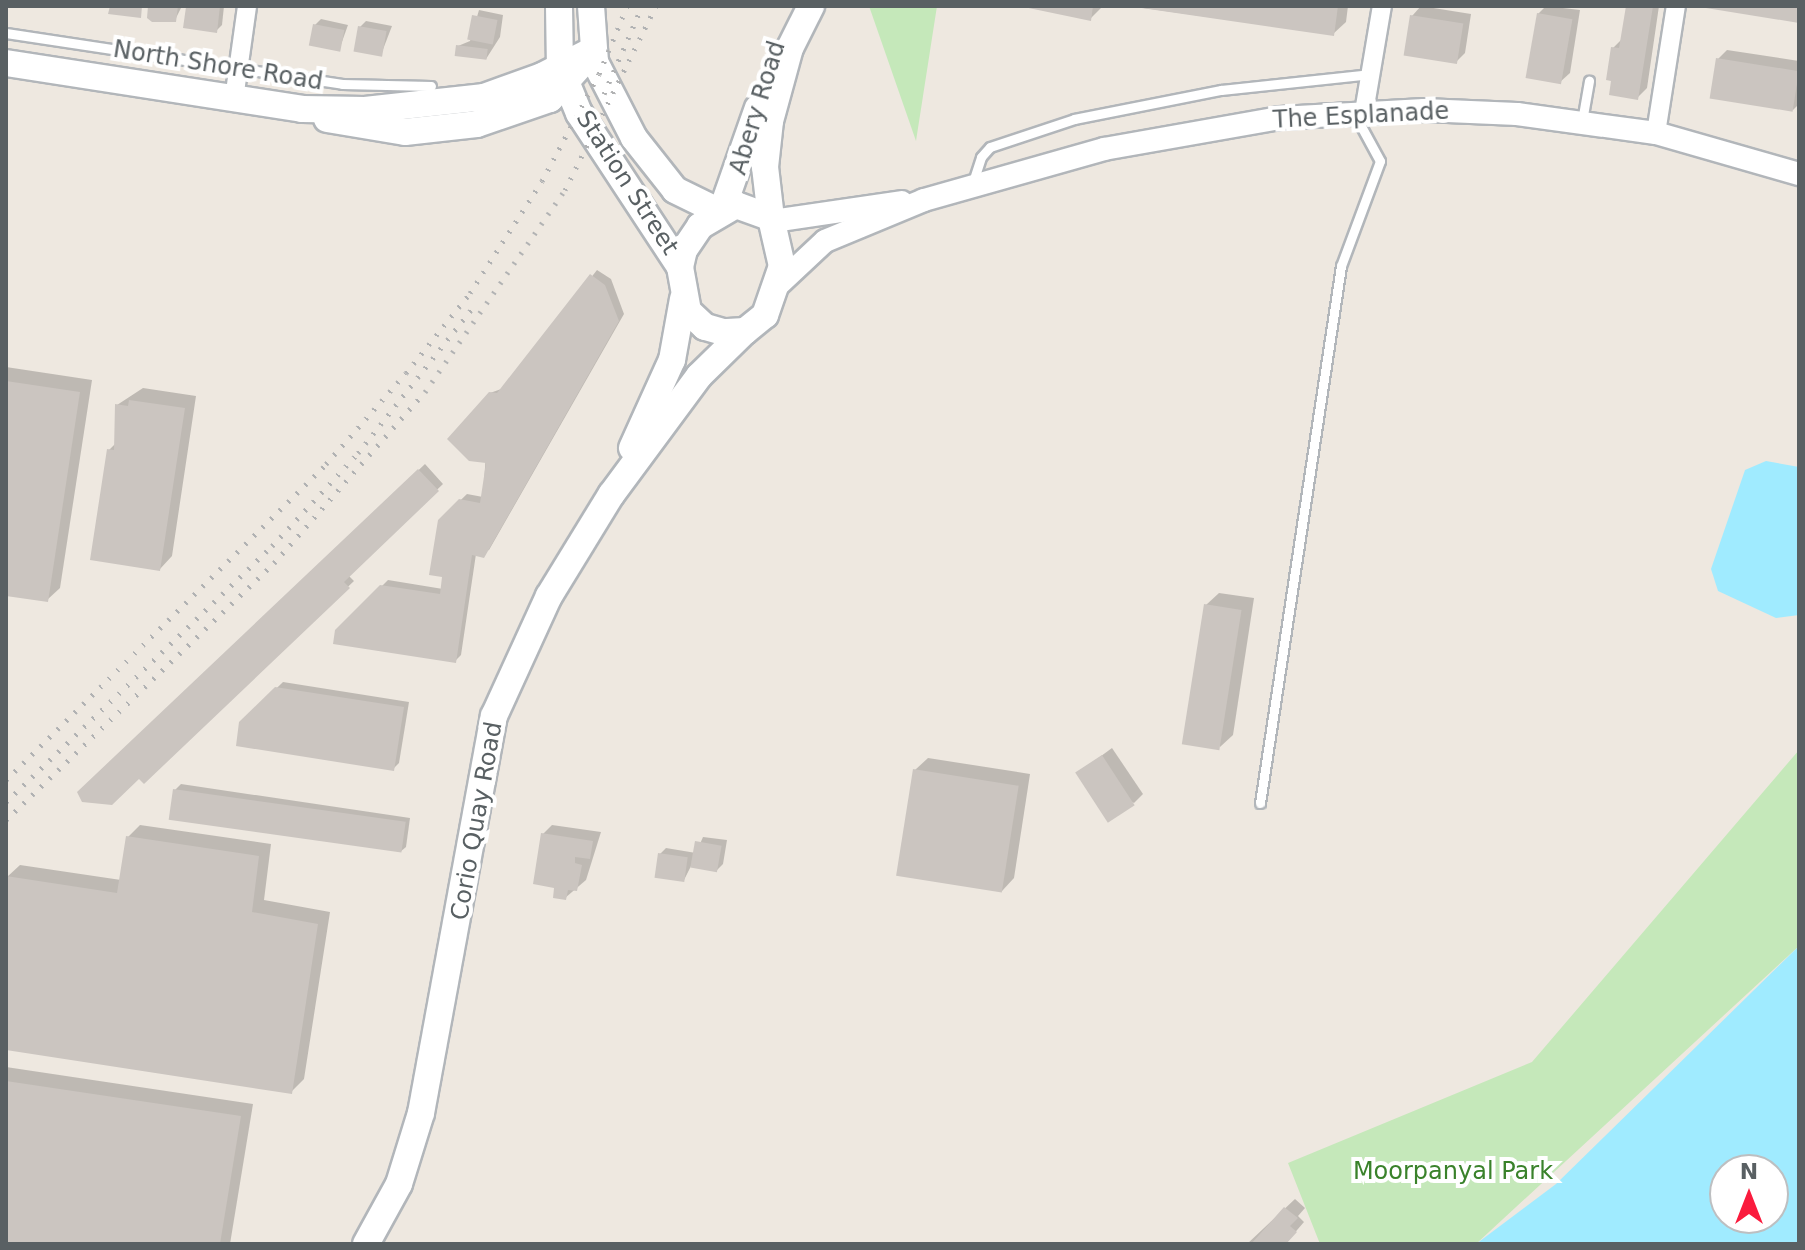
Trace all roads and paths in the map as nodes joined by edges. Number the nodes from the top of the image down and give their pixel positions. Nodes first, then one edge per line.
1 (247, 6) edge
2 (559, 6) edge
3 (591, 6) edge
4 (793, 6) edge
5 (811, 6) edge
6 (1382, 6) edge
7 (1676, 6) edge
8 (6, 33) edge
9 (593, 50) junction
10 (6, 63) edge
11 (237, 69) junction
12 (1371, 74) junction
13 (563, 76) junction
14 (1589, 81) dead end
15 (431, 86) dead end
16 (234, 99) junction
17 (1359, 112) junction
18 (1582, 121) junction
19 (1656, 133) junction
20 (1799, 174) edge
21 (972, 185) junction
22 (924, 200) junction
23 (721, 211) junction
24 (772, 220) junction
25 (680, 267) junction
26 (778, 285) junction
27 (683, 299) junction
28 (745, 331) junction
29 (611, 495) junction
30 (1260, 803) dead end
31 (449, 983) junction
32 (366, 1244) edge
33 (383, 1244) edge

1 - 11 street
2 - 13 main road, Station Street
3 - 9 main road, Station Street
4 - 23 main road, Abery Road
5 - 24 main road, Abery Road
6 - 12 street
7 - 19 street
8 - 11 lane, North Shore Road
9 - 13 main road, North Shore Road
9 - 23 main road, Station Street
10 - 16 main road, North Shore Road
11 - 15 lane, North Shore Road
11 - 16 street
12 - 17 street
12 - 21 lane
13 - 16 main road, North Shore Road
13 - 25 main road, Station Street
14 - 18 lane
17 - 18 street, The Esplanade
17 - 21 street, The Esplanade
17 - 30 lane
18 - 19 street, The Esplanade
19 - 20 street, The Esplanade
21 - 22 street, The Esplanade
22 - 24 street, The Esplanade
22 - 26 street, The Esplanade
23 - 24 main road
23 - 25 main road
24 - 26 main road
25 - 27 main road
26 - 28 main road
27 - 28 main road
27 - 29 main road, Corio Quay Road
28 - 29 main road, Corio Quay Road
29 - 31 main road, Corio Quay Road
31 - 32 main road, Corio Quay Road
31 - 33 main road, Corio Quay Road

